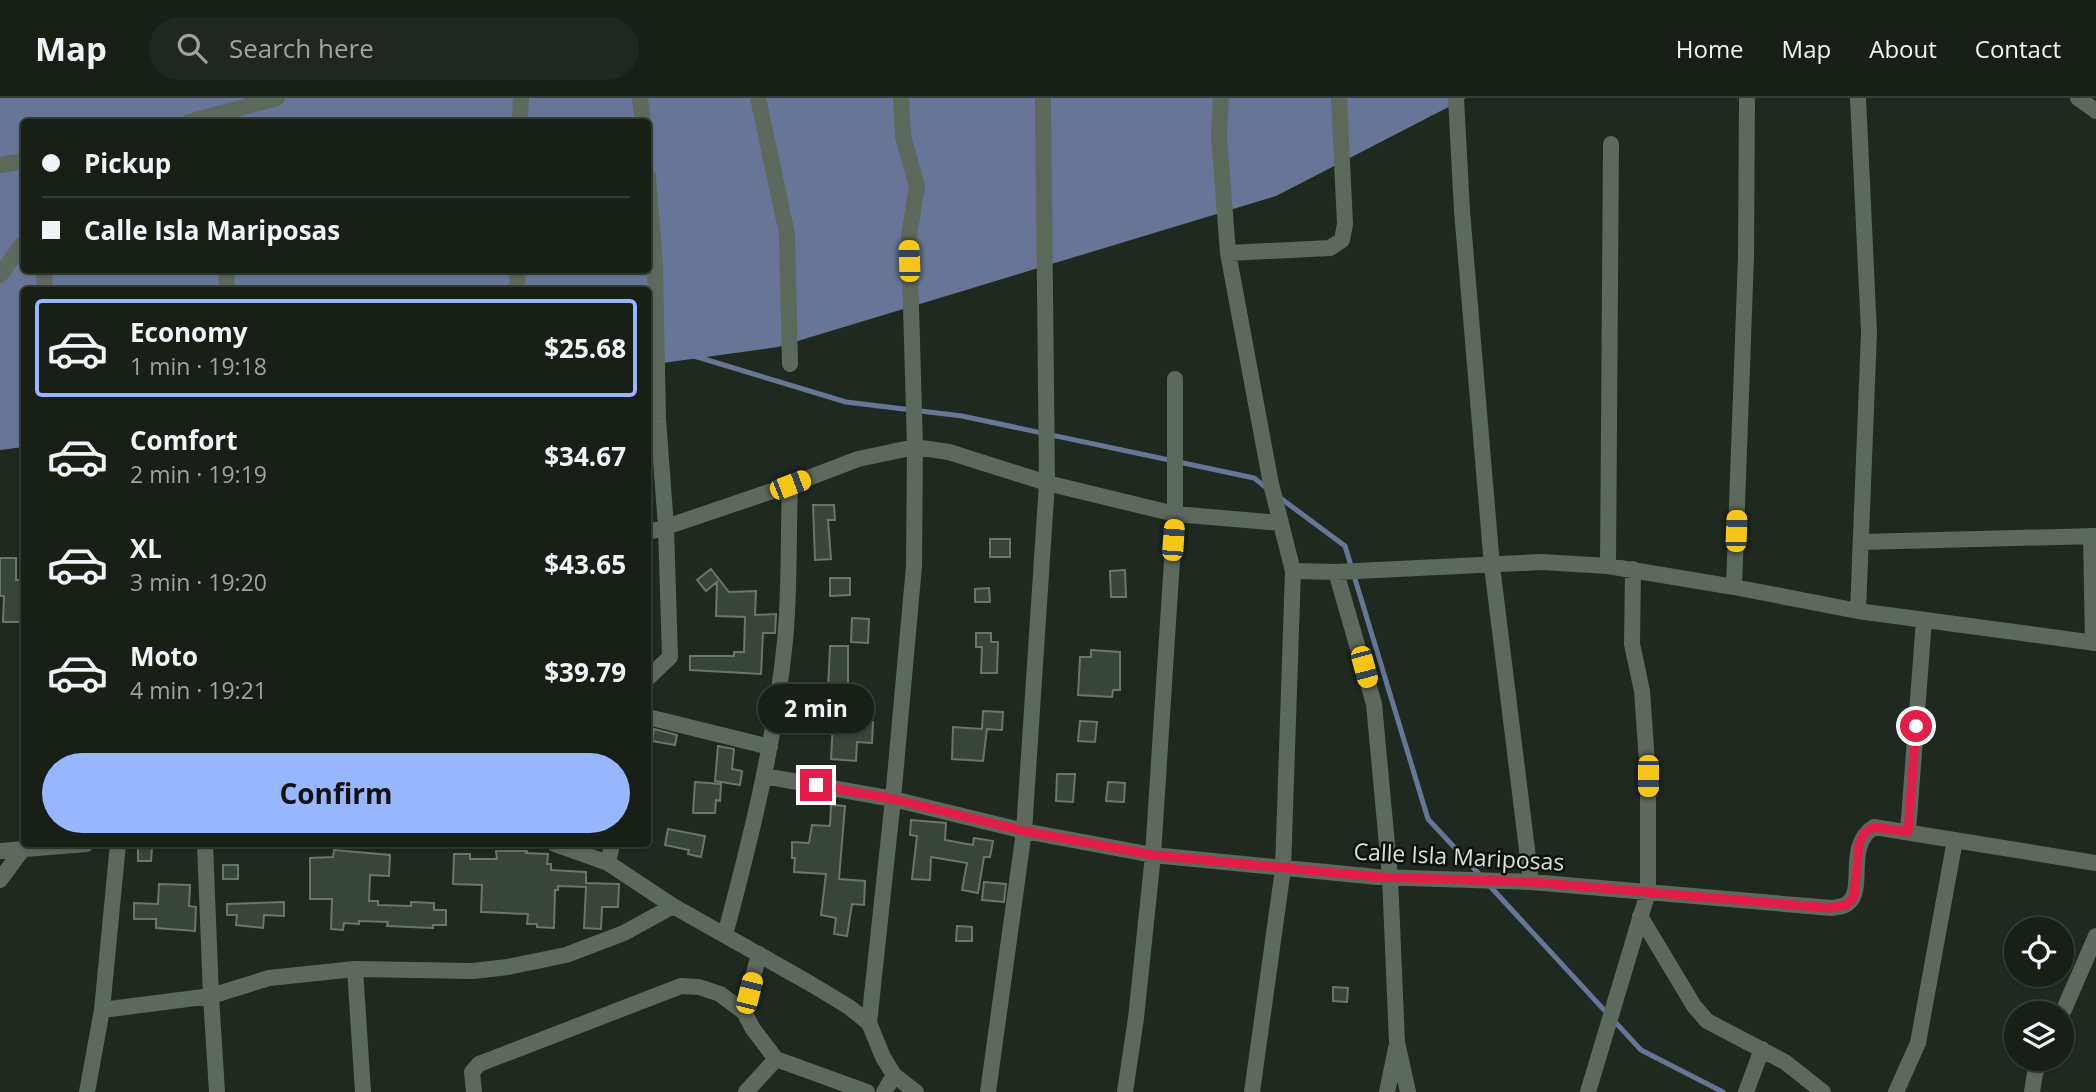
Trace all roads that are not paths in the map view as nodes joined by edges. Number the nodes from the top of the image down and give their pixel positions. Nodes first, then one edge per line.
1 (277, 98) edge
2 (521, 98) edge
3 (640, 98) edge
4 (758, 98) edge
5 (901, 98) edge
6 (1043, 98) edge
7 (1221, 98) edge
8 (1339, 98) edge
9 (1456, 98) edge
10 (1747, 98) edge
11 (1858, 98) edge
12 (2078, 98) edge
13 (2096, 111) edge
14 (215, 119) edge
15 (520, 119) edge
16 (643, 119) edge
17 (1611, 144) dead end
18 (21, 162) edge
19 (0, 165) edge
20 (651, 209) edge
21 (21, 246) edge
22 (1228, 253) junction
23 (0, 275) edge
24 (790, 364) dead end
25 (1175, 379) dead end
26 (915, 447) junction
27 (1046, 483) junction
28 (790, 485) junction
29 (1175, 514) junction
30 (1281, 523) junction
31 (666, 527) junction
32 (651, 530) edge
33 (2094, 536) edge
34 (1861, 542) junction
35 (1492, 566) junction
36 (1608, 566) junction
37 (1633, 569) junction
38 (1293, 571) junction
39 (1336, 572) junction
40 (1734, 587) junction
41 (1858, 611) junction
42 (1924, 620) junction
43 (2094, 643) edge
44 (651, 675) edge
45 (651, 718) edge
46 (770, 747) junction
47 (764, 776) junction
48 (893, 799) junction
49 (1024, 831) junction
50 (1908, 832) junction
51 (1955, 840) junction
52 (45, 847) edge
53 (118, 847) edge
54 (205, 847) edge
55 (563, 847) edge
56 (611, 847) edge
57 (23, 849) junction
58 (0, 851) edge
59 (1153, 855) junction
60 (608, 863) junction
61 (2096, 863) edge
62 (1283, 869) junction
63 (1390, 877) junction
64 (0, 880) edge
65 (1531, 882) junction
66 (1648, 892) junction
67 (673, 906) junction
68 (1640, 916) junction
69 (725, 935) junction
70 (2096, 936) edge
71 (759, 954) junction
72 (355, 970) junction
73 (211, 996) junction
74 (2068, 1001) edge
75 (102, 1010) junction
76 (744, 1012) junction
77 (869, 1023) junction
78 (1397, 1042) junction
79 (1762, 1049) junction
80 (776, 1059) junction
81 (2036, 1071) edge
82 (894, 1075) junction
83 (87, 1092) edge
84 (217, 1092) edge
85 (363, 1092) edge
86 (474, 1092) edge
87 (746, 1092) edge
88 (867, 1092) edge
89 (884, 1092) edge
90 (916, 1092) edge
91 (988, 1092) edge
92 (1125, 1092) edge
93 (1252, 1092) edge
94 (1387, 1092) edge
95 (1408, 1092) edge
96 (1588, 1092) edge
97 (1746, 1092) edge
98 (1823, 1092) edge
99 (1896, 1092) edge
100 (2032, 1092) edge

1 - 14 street
2 - 15 street
3 - 16 street
4 - 24 street
5 - 26 street
6 - 27 street
7 - 22 street
8 - 22 street
9 - 35 street
10 - 40 street
11 - 34 street
12 - 13 street
17 - 36 street
18 - 19 street
20 - 31 street
21 - 23 street
22 - 30 street
25 - 29 street
26 - 27 street
26 - 28 street
26 - 48 street
27 - 29 street
27 - 49 street
28 - 31 street
28 - 46 street
29 - 30 street
29 - 59 street
30 - 38 street
31 - 32 street
31 - 44 street
33 - 34 street
33 - 43 street
34 - 41 street
35 - 36 street
35 - 39 street
35 - 65 street
36 - 37 street
37 - 40 street
37 - 66 street
38 - 39 street
38 - 62 street
39 - 63 street
40 - 41 street
41 - 42 street
42 - 43 street
42 - 50 street
45 - 46 street
46 - 47 street
47 - 48 street, Calle Isla Mariposas
47 - 69 street
48 - 49 street, Calle Isla Mariposas
48 - 77 street
49 - 59 street, Calle Isla Mariposas
49 - 91 street
50 - 51 street, Calle Isla Mariposas
50 - 66 street, Calle Isla Mariposas
51 - 61 street, Calle Isla Mariposas
51 - 99 street
52 - 57 street
53 - 75 street
54 - 73 street
55 - 60 street
56 - 60 street
57 - 58 street
57 - 64 street
59 - 62 street, Calle Isla Mariposas
59 - 92 street
60 - 67 street
62 - 63 street, Calle Isla Mariposas
62 - 93 street
63 - 65 street, Calle Isla Mariposas
63 - 78 street
65 - 66 street, Calle Isla Mariposas
66 - 68 street
67 - 69 street
67 - 72 street
68 - 79 street
68 - 96 street
69 - 71 street
70 - 74 street
71 - 76 street
71 - 77 street
72 - 73 street
72 - 85 street
73 - 75 street
73 - 84 street
75 - 83 street
76 - 80 street
76 - 86 street
77 - 82 street
78 - 94 street
78 - 95 street
79 - 97 street
79 - 98 street
80 - 87 street
80 - 88 street
81 - 100 street
82 - 89 street
82 - 90 street

